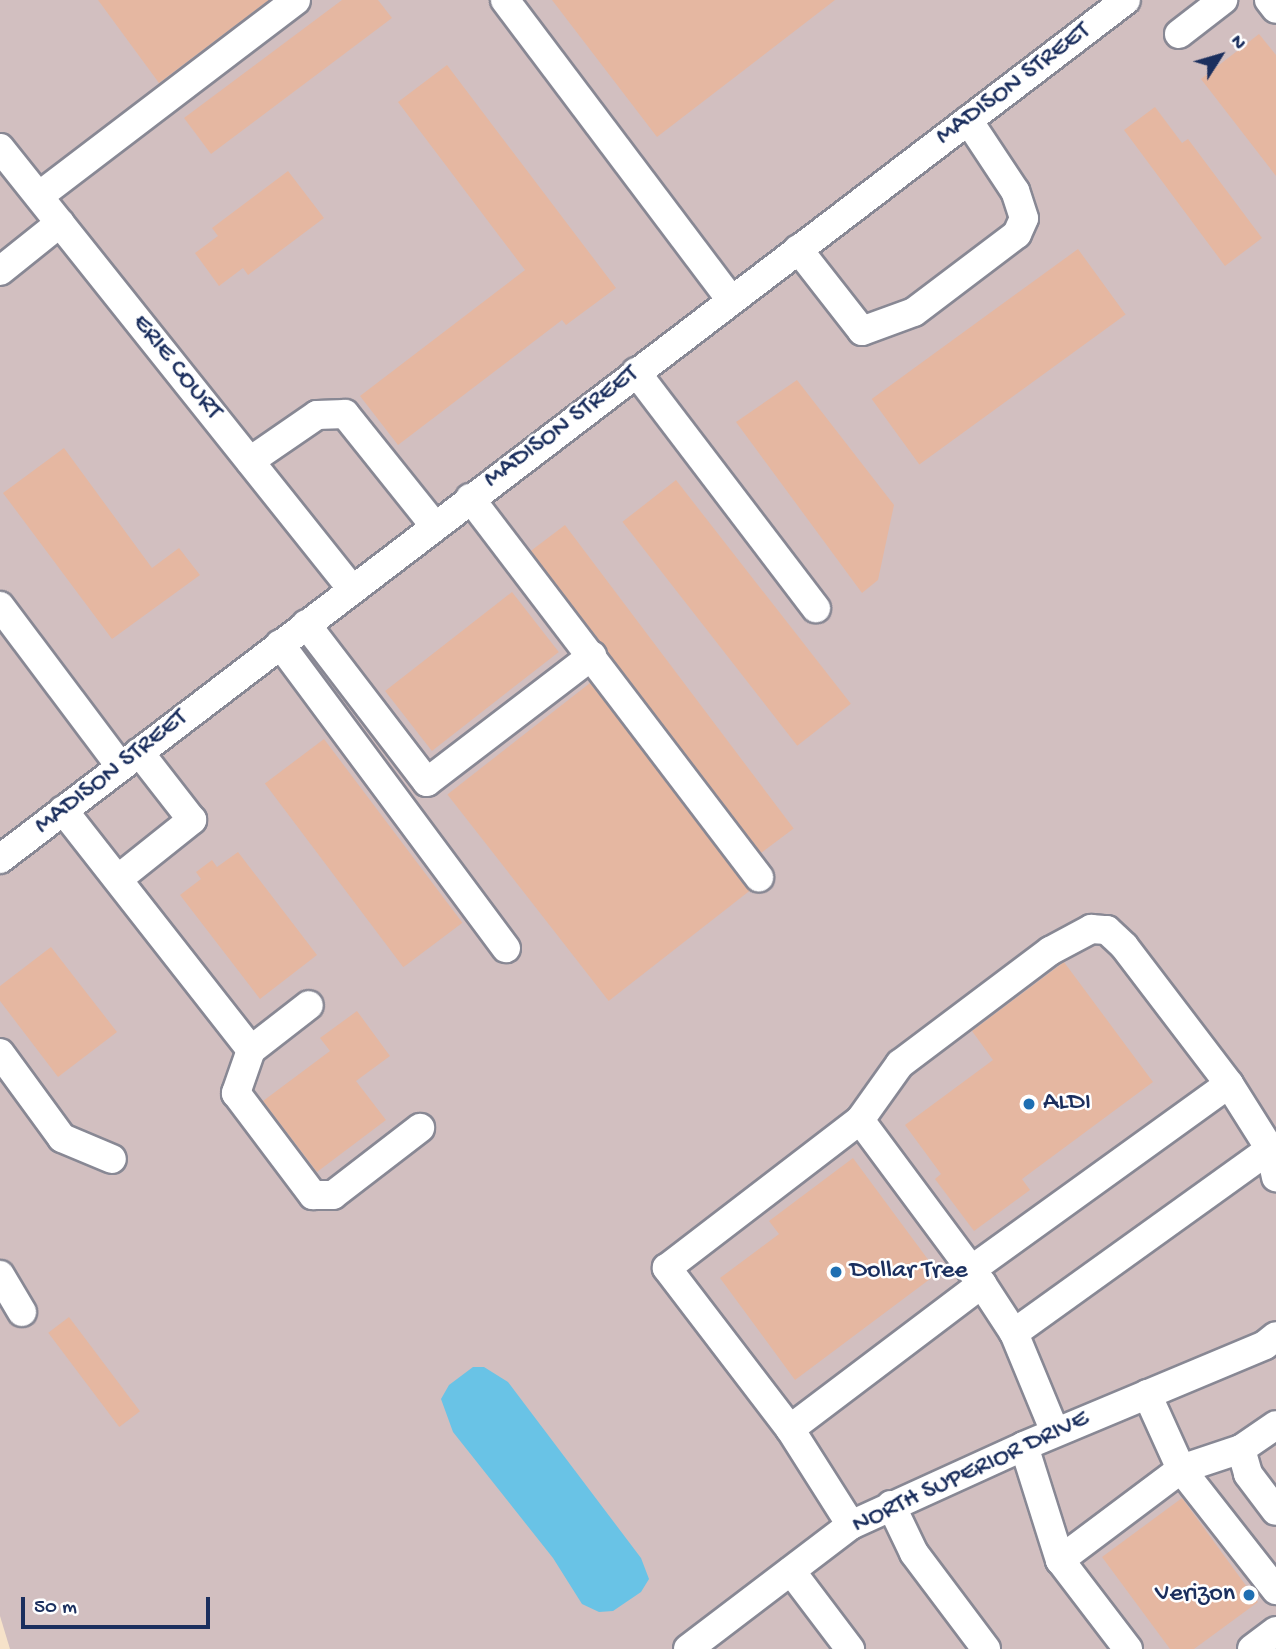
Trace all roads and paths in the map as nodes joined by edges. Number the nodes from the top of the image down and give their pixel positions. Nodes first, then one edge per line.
1 (296, 0) edge
2 (505, 0) edge
3 (1126, 0) edge
4 (1223, 0) edge
5 (1269, 0) edge
6 (1276, 9) edge
7 (1180, 34) dead end
8 (968, 120) junction
9 (0, 148) edge
10 (38, 196) junction
11 (60, 223) junction
12 (798, 249) junction
13 (0, 271) edge
14 (731, 300) junction
15 (636, 372) junction
16 (250, 461) junction
17 (470, 498) junction
18 (435, 525) junction
19 (351, 589) junction
20 (0, 606) edge
21 (816, 608) dead end
22 (306, 624) junction
23 (280, 644) junction
24 (592, 656) junction
25 (130, 759) junction
26 (63, 810) junction
27 (0, 859) edge
28 (759, 877) dead end
29 (118, 879) junction
30 (506, 948) dead end
31 (309, 1005) dead end
32 (251, 1050) junction
33 (0, 1053) edge
34 (1229, 1084) junction
35 (860, 1120) junction
36 (420, 1128) dead end
37 (1270, 1149) junction
38 (112, 1159) dead end
39 (1276, 1177) edge
40 (0, 1275) edge
41 (976, 1277) junction
42 (22, 1312) dead end
43 (1014, 1333) junction
44 (1276, 1336) edge
45 (1147, 1394) junction
46 (1276, 1425) edge
47 (790, 1429) junction
48 (1055, 1433) junction
49 (1024, 1446) junction
50 (1241, 1449) junction
51 (1181, 1469) junction
52 (891, 1505) junction
53 (1276, 1511) edge
54 (851, 1525) junction
55 (1060, 1560) junction
56 (791, 1571) junction
57 (1276, 1590) edge
58 (1276, 1631) edge
59 (688, 1649) edge
60 (850, 1649) edge
61 (986, 1649) edge
62 (1128, 1649) edge
63 (1252, 1649) edge

1 - 10 street
2 - 14 street
3 - 8 street, MADISON STREET
4 - 7 street
5 - 6 street
8 - 12 street, MADISON STREET
8 - 12 street
9 - 10 street, ERIE COURT
10 - 11 street, ERIE COURT
11 - 13 street
11 - 16 street, ERIE COURT
12 - 14 street, MADISON STREET
14 - 15 street, MADISON STREET
15 - 17 street, MADISON STREET
15 - 21 street
16 - 18 street
16 - 19 street, ERIE COURT
17 - 18 street, MADISON STREET
17 - 24 street
18 - 19 street, MADISON STREET
19 - 22 street, MADISON STREET
20 - 25 street
22 - 23 street, MADISON STREET
22 - 24 street
23 - 25 street, MADISON STREET
23 - 30 street
24 - 28 street
25 - 26 street, MADISON STREET
25 - 29 street
26 - 27 street, MADISON STREET
26 - 29 street
29 - 32 street
31 - 32 street
32 - 36 street
33 - 38 street
34 - 35 street
34 - 37 street
34 - 41 street
35 - 41 street
35 - 47 street
37 - 39 street
37 - 43 street
40 - 42 street
41 - 43 street
41 - 47 street
43 - 48 street
44 - 45 street, NORTH SUPERIOR DRIVE
45 - 48 street, NORTH SUPERIOR DRIVE
45 - 51 street
46 - 50 street
47 - 54 street
48 - 49 street, NORTH SUPERIOR DRIVE
49 - 52 street, NORTH SUPERIOR DRIVE
49 - 55 street
50 - 51 street
50 - 53 street
51 - 55 street
51 - 57 street
52 - 54 street, NORTH SUPERIOR DRIVE
52 - 61 street
54 - 56 street, NORTH SUPERIOR DRIVE
55 - 62 street
56 - 59 street, NORTH SUPERIOR DRIVE
56 - 60 street
58 - 63 street

